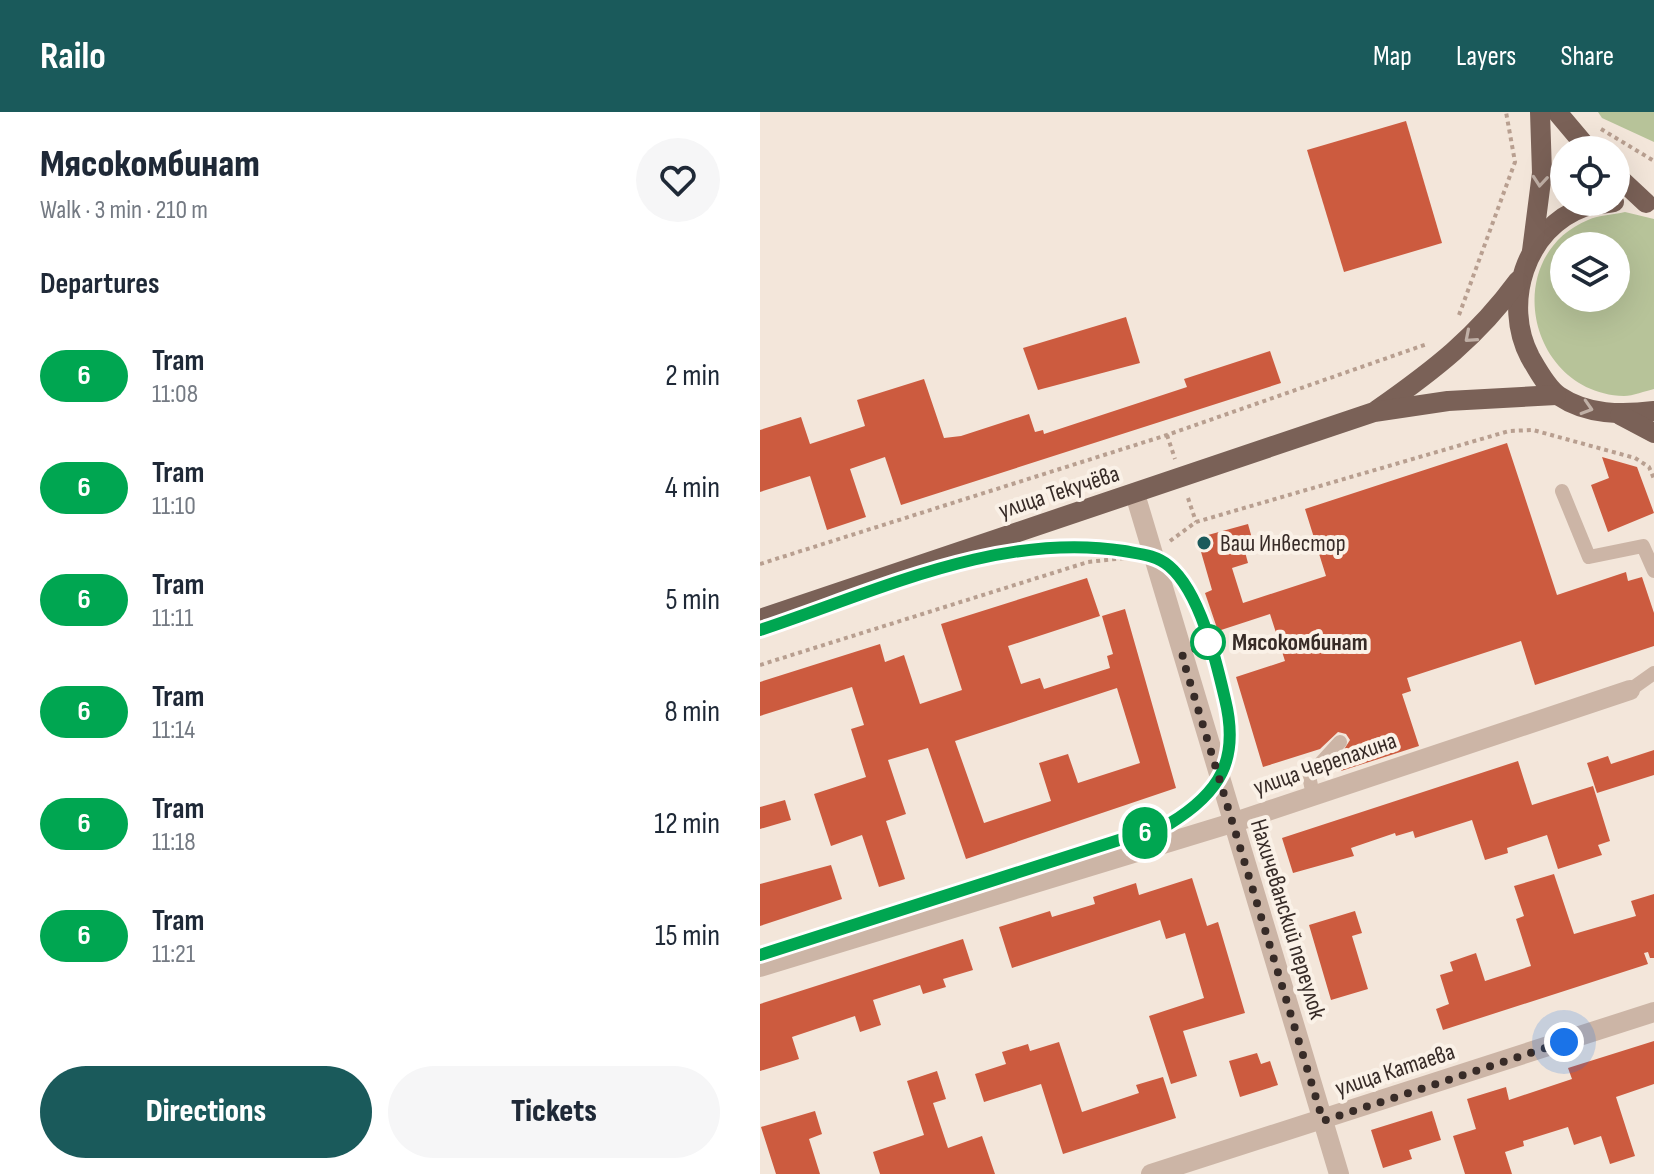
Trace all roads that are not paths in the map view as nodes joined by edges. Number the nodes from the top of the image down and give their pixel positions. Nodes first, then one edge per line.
1 (1540, 112) edge
2 (1557, 112) edge
3 (1577, 136) edge
4 (1630, 187) edge
5 (1630, 199) edge
6 (1650, 204) edge
7 (1568, 216) edge
8 (1532, 251) junction
9 (1521, 278) junction
10 (1556, 395) junction
11 (1654, 411) edge
12 (1374, 412) junction
13 (1620, 415) junction
14 (1654, 433) edge
15 (1562, 491) dead end
16 (1135, 494) junction
17 (1654, 571) edge
18 (760, 619) edge
19 (1654, 673) edge
20 (1630, 690) joint
21 (1340, 742) dead end
22 (1313, 795) junction
23 (1232, 823) junction
24 (760, 967) edge
25 (1654, 1012) edge
26 (1323, 1121) junction
27 (1151, 1174) edge
28 (1339, 1174) edge

1 -> 8 main road
2 - 3 main road
4 - 6 main road
5 - 6 main road
7 - 8 main road
8 - 9 main road
9 - 10 main road
9 -> 12 main road, улица Текучёва
10 - 12 main road, улица Текучёва
10 -> 13 main road
11 - 13 main road
12 - 16 main road, улица Текучёва
13 - 14 main road
15 - 17 lane
16 - 18 main road, улица Текучёва
16 - 23 street, Нахичеванский переулок
19 - 20 lane
20 - 22 street, улица Черепахина
21 - 22 lane
22 - 23 street, улица Черепахина
23 - 24 street, улица Черепахина
23 - 26 street, Нахичеванский переулок
25 - 26 street, улица Катаева
26 - 27 street, улица Катаева
26 - 28 street, Нахичеванский переулок

